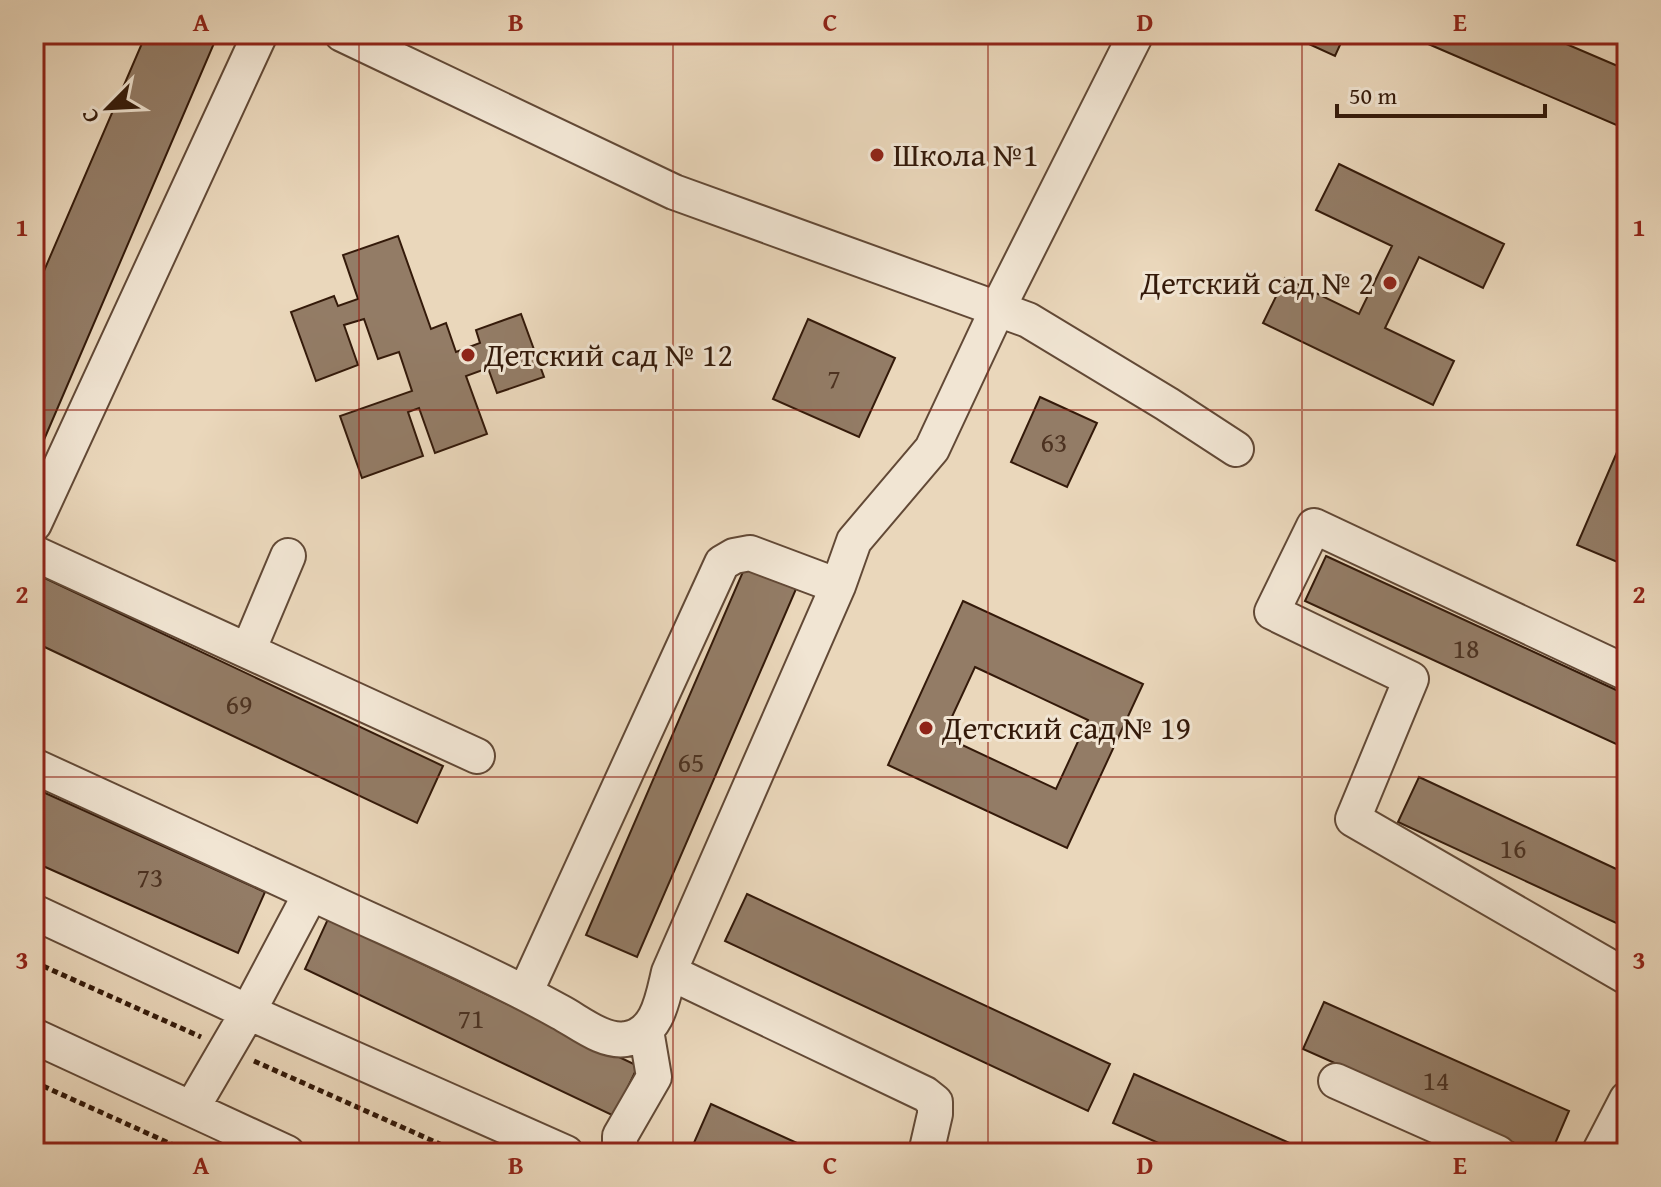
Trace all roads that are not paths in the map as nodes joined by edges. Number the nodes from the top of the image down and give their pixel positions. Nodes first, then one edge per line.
1 (260, 34) edge
2 (342, 34) edge
3 (1136, 34) edge
4 (998, 308) junction
5 (1236, 449) dead end
6 (34, 524) edge
7 (34, 553) edge
8 (288, 556) dead end
9 (838, 586) junction
10 (248, 651) junction
11 (1627, 673) edge
12 (477, 756) dead end
13 (34, 766) edge
14 (311, 893) junction
15 (34, 912) edge
16 (669, 972) junction
17 (1627, 977) edge
18 (525, 993) junction
19 (248, 1012) junction
20 (646, 1030) junction
21 (34, 1036) edge
22 (1336, 1081) dead end
23 (1627, 1099) edge
24 (192, 1108) junction
25 (274, 1150) edge
26 (566, 1153) edge
27 (620, 1153) edge
28 (926, 1153) edge
29 (1498, 1153) edge
30 (1599, 1153) edge

1 - 6 street
2 - 4 street
3 - 4 street
4 - 5 street
4 - 9 street
7 - 10 street
8 - 10 street
9 - 16 street
9 - 18 street
10 - 12 street
11 - 17 street
13 - 14 street
14 - 18 street
14 - 19 street
15 - 19 street
16 - 20 street
16 - 28 street
18 - 20 street
19 - 24 street
19 - 26 street
20 - 27 street
21 - 24 street
22 - 29 street
23 - 30 street
24 - 25 street

